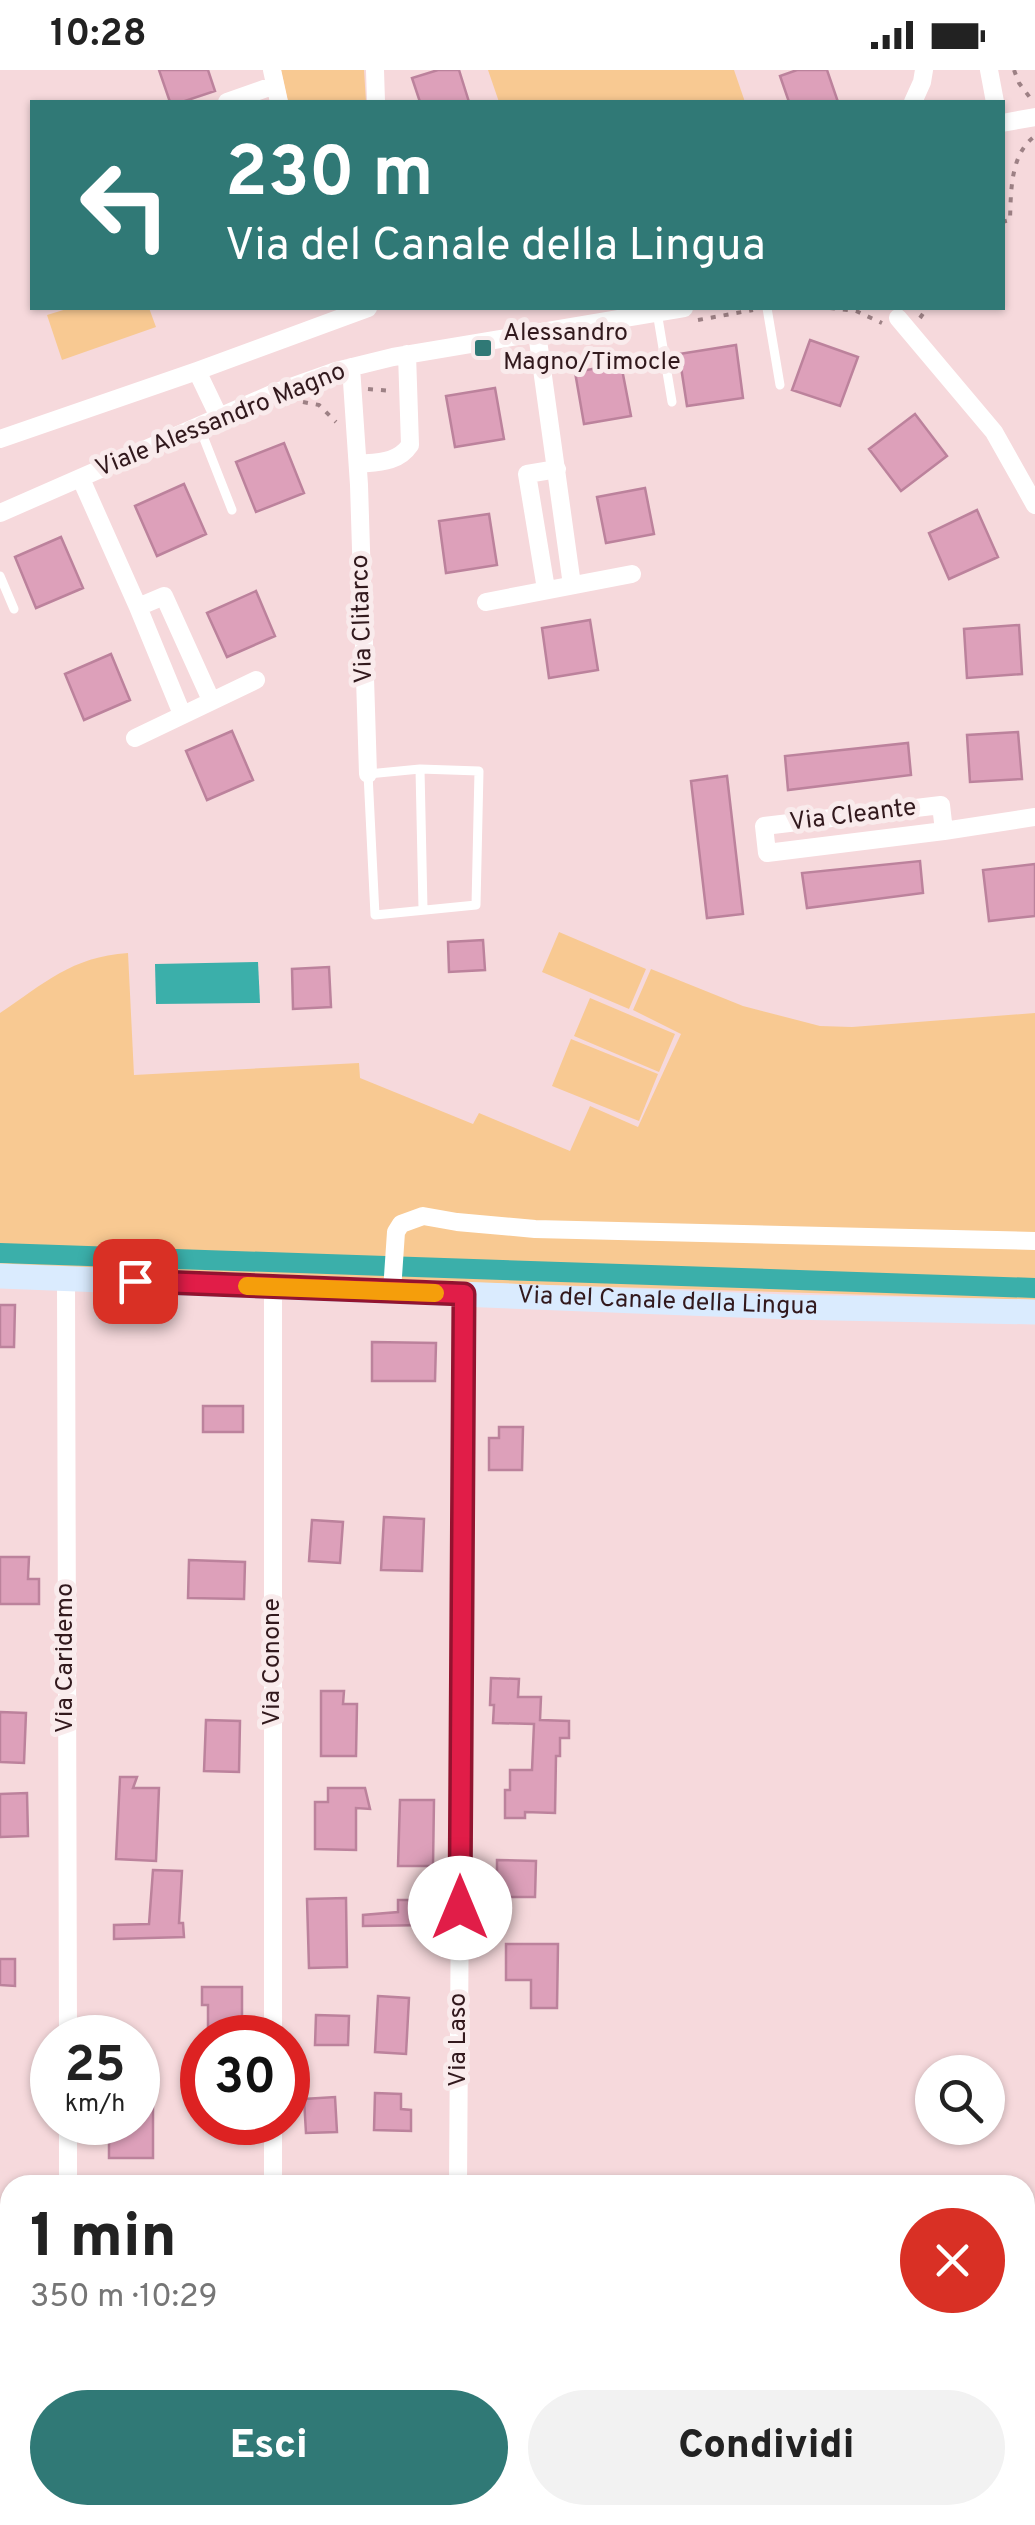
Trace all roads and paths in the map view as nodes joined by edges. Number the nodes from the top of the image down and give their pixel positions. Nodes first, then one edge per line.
1 (375, 70) edge
2 (924, 70) edge
3 (989, 70) edge
4 (1014, 70) edge
5 (275, 86) edge
6 (233, 100) edge
7 (376, 100) edge
8 (914, 100) edge
9 (995, 100) edge
10 (1035, 101) edge
11 (1035, 117) edge
12 (1005, 123) edge
13 (1035, 136) edge
14 (1005, 221) edge
15 (670, 310) edge
16 (767, 310) edge
17 (893, 311) edge
18 (339, 312) edge
19 (628, 312) edge
20 (657, 312) junction
21 (537, 334) junction
22 (408, 354) junction
23 (351, 366) junction
24 (197, 371) junction
25 (780, 385) dead end
26 (352, 388) junction
27 (408, 391) junction
28 (672, 402) dead end
29 (219, 417) junction
30 (198, 426) junction
31 (0, 439) edge
32 (358, 464) junction
33 (557, 469) junction
34 (80, 478) junction
35 (1035, 506) edge
36 (232, 510) dead end
37 (0, 513) edge
38 (632, 574) dead end
39 (0, 576) edge
40 (572, 585) junction
41 (546, 589) junction
42 (486, 602) dead end
43 (138, 607) junction
44 (14, 610) dead end
45 (256, 680) dead end
46 (211, 700) junction
47 (182, 714) junction
48 (134, 738) dead end
49 (420, 769) junction
50 (368, 774) junction
51 (1035, 817) edge
52 (944, 832) junction
53 (423, 909) junction
54 (1035, 1242) edge
55 (0, 1276) edge
56 (66, 1278) junction
57 (392, 1283) junction
58 (273, 1287) junction
59 (464, 1294) junction
60 (1035, 1312) edge
61 (68, 2015) edge
62 (273, 2015) edge
63 (68, 2145) edge
64 (273, 2145) edge
65 (68, 2175) edge
66 (273, 2175) edge
67 (458, 2175) edge

1 - 7 street
2 - 8 street
3 - 9 street
4 - 10 path
5 - 6 street
11 - 12 street
13 - 14 path
15 - 20 street, Viale Alessandro Magno
16 - 25 lane
17 - 35 street
18 - 24 street, Viale Alessandro Magno
19 - 20 street, Viale Alessandro Magno
19 - 21 street, Viale Alessandro Magno
20 - 28 lane
21 - 22 street, Viale Alessandro Magno
21 - 33 street
22 - 23 street, Viale Alessandro Magno
22 - 27 street
23 - 26 street, Via Clitarco
23 - 29 street, Viale Alessandro Magno
24 - 29 street
24 - 31 street, Viale Alessandro Magno
26 - 27 path
26 - 32 street, Via Clitarco
27 - 32 street
29 - 30 street, Viale Alessandro Magno
30 - 34 street, Viale Alessandro Magno
30 - 36 lane
32 - 50 street, Via Clitarco
33 - 40 street
33 - 41 street
34 - 37 street, Viale Alessandro Magno
34 - 43 street
38 - 40 street
39 - 44 lane
40 - 41 street
41 - 42 street
43 - 46 street
43 - 47 street
45 - 46 street
46 - 47 street
47 - 48 street
49 - 50 lane, Via Clitarco
49 - 53 lane
49 - 53 lane, Via Clitarco
50 - 53 lane, Via Clitarco
51 - 52 street, Via Cleante
52 - 52 street, Via Cleante
54 - 57 street
55 - 56 street, Via del Canale della Lingua
56 - 58 street, Via del Canale della Lingua
56 - 61 street, Via Caridemo
57 - 58 street, Via del Canale della Lingua
57 - 59 street, Via del Canale della Lingua
58 - 62 street, Via Conone
59 - 60 street, Via del Canale della Lingua
59 - 67 street, Via Laso
63 - 65 street
64 - 66 street

